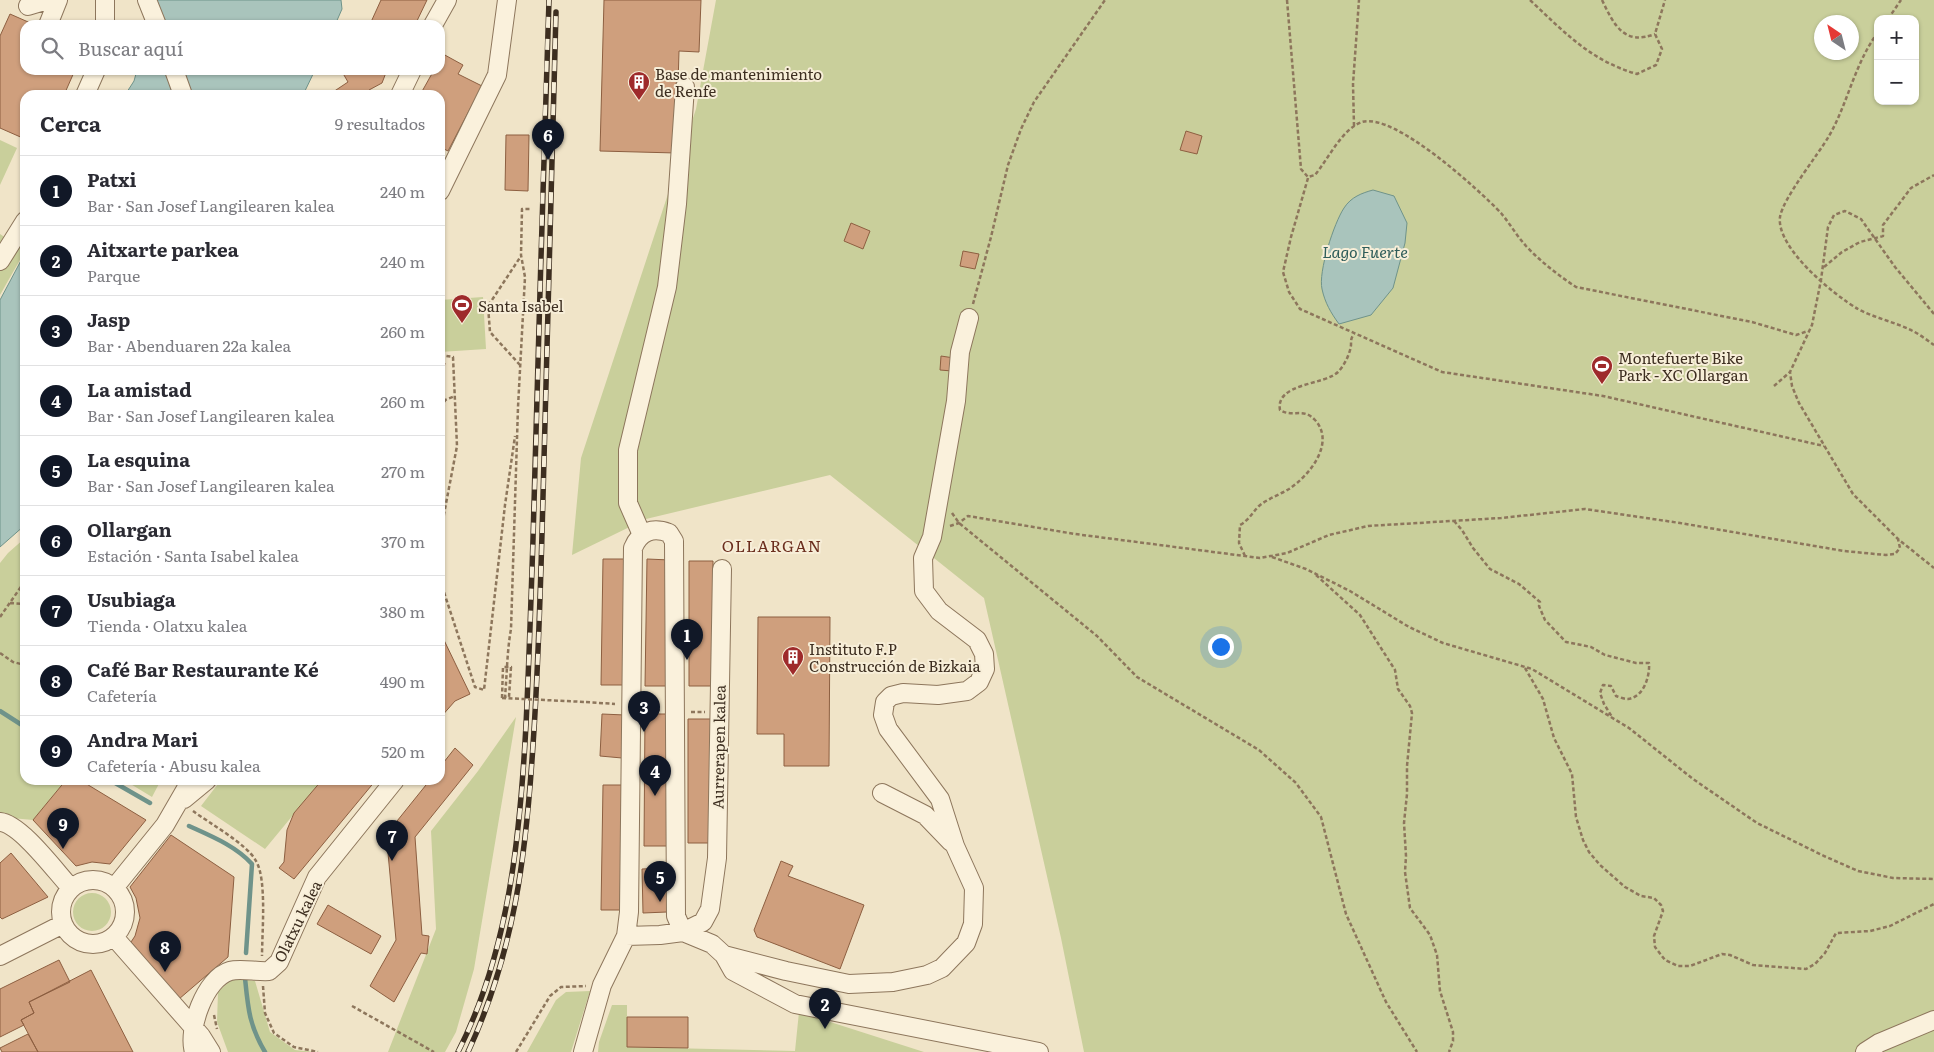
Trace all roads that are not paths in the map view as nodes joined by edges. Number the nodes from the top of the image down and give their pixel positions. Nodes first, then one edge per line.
1 (48, 0) edge
2 (58, 0) edge
3 (105, 0) edge
4 (147, 0) edge
5 (447, 0) edge
6 (507, 0) edge
7 (28, 6) dead end
8 (50, 20) edge
9 (105, 20) edge
10 (155, 20) edge
11 (436, 20) edge
12 (94, 75) edge
13 (176, 75) edge
14 (410, 75) edge
15 (685, 87) dead end
16 (87, 90) edge
17 (181, 90) edge
18 (402, 90) edge
19 (445, 181) edge
20 (20, 228) edge
21 (0, 261) edge
22 (969, 318) road end
23 (642, 535) junction
24 (722, 569) dead end
25 (189, 785) edge
26 (200, 785) edge
27 (391, 785) edge
28 (882, 793) dead end
29 (180, 802) junction
30 (0, 822) edge
31 (954, 846) junction
32 (72, 888) junction
33 (114, 888) junction
34 (63, 924) junction
35 (684, 932) junction
36 (626, 936) junction
37 (114, 937) junction
38 (724, 955) junction
39 (0, 956) edge
40 (200, 1003) junction
41 (174, 1007) junction
42 (1934, 1020) edge
43 (194, 1029) junction
44 (194, 1052) edge
45 (211, 1052) edge
46 (583, 1052) edge
47 (1039, 1052) edge
48 (1865, 1052) edge

1 - 7 street
2 - 8 street
3 - 9 street
4 - 10 street
5 - 11 street
6 - 19 street
12 - 16 street
13 - 17 street
14 - 18 street
15 - 23 street
20 - 21 street
22 - 31 street
23 - 35 street
23 - 36 street
24 - 35 street, Aurrerapen kalea
25 - 29 street
26 - 29 street
27 - 40 street, Olatxu kalea
28 - 31 street
29 - 33 street
30 - 32 street
31 - 38 street
32 - 33 street
32 - 34 street
33 - 37 street
34 - 37 street
34 - 39 street
35 - 36 street
35 - 38 street
36 - 46 street
37 - 41 street
38 - 47 street
40 - 41 street
40 - 43 street, Olatxu kalea
41 - 43 street
42 - 48 street
43 - 44 street, Olatxu kalea
43 - 45 street

